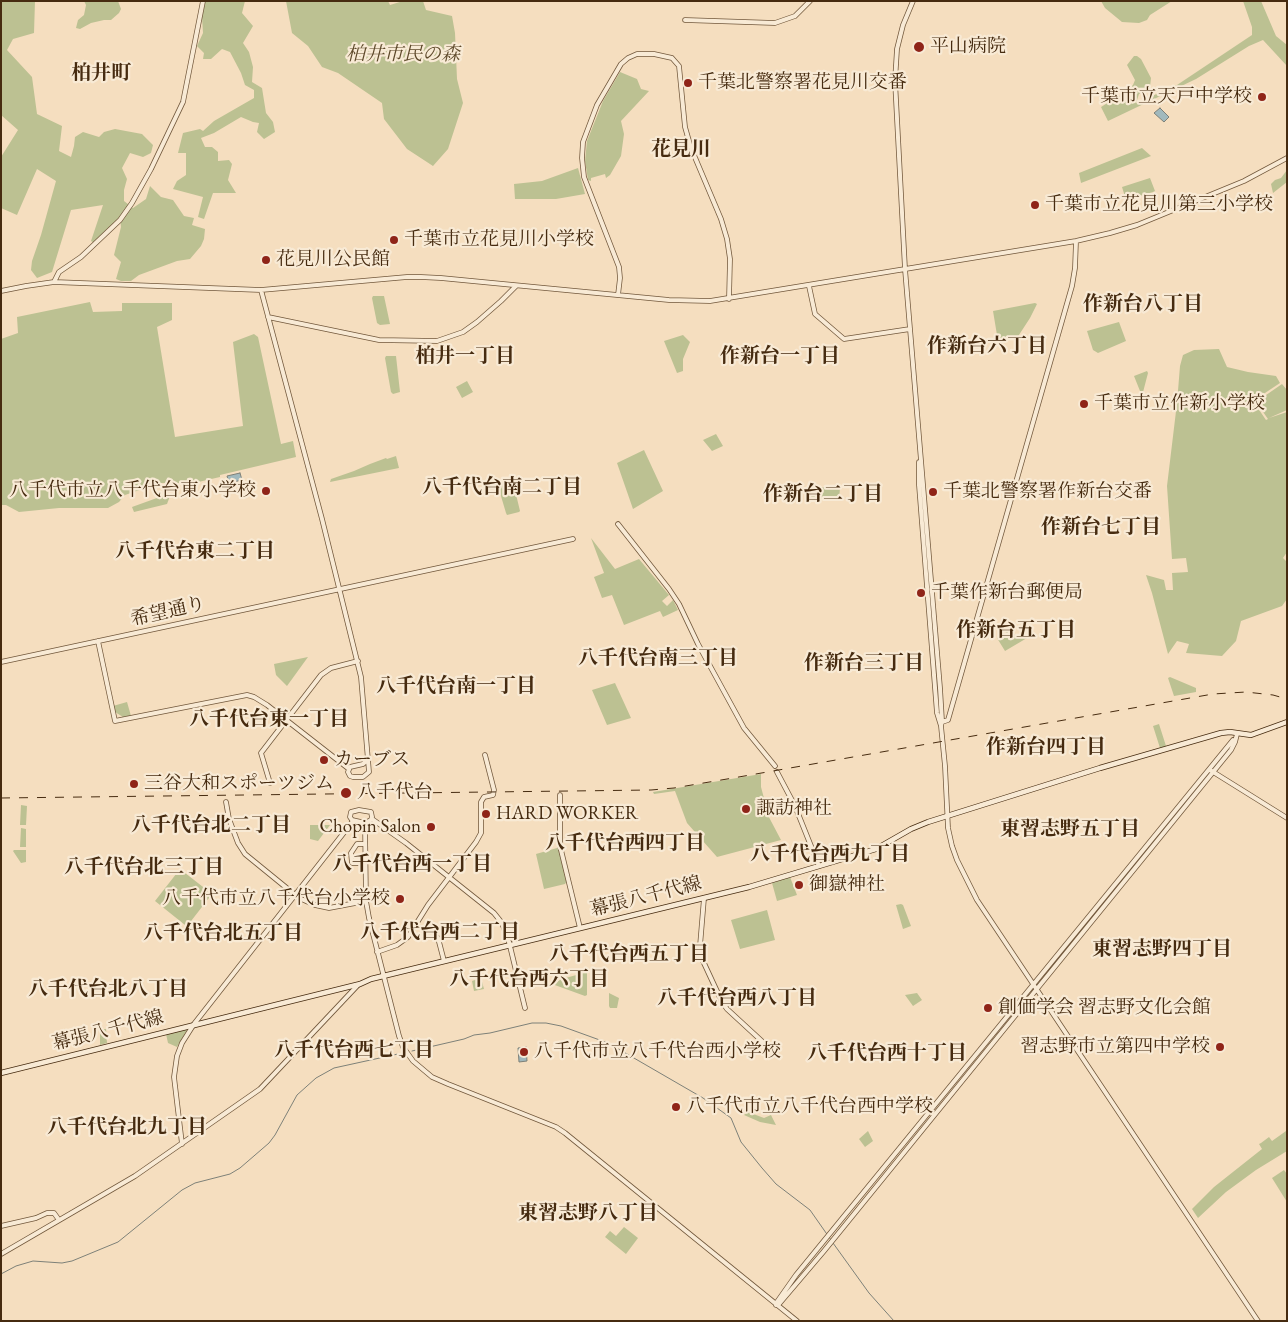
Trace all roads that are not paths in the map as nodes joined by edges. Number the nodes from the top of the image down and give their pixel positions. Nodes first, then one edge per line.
1 (203, 1) edge
2 (810, 1) edge
3 (913, 1) edge
4 (685, 20) dead end
5 (1287, 158) edge
6 (1076, 241) junction
7 (905, 270) junction
8 (54, 282) junction
9 (516, 286) junction
10 (809, 286) junction
11 (261, 290) junction
12 (1, 292) edge
13 (618, 296) junction
14 (729, 299) junction
15 (268, 317) junction
16 (910, 329) junction
17 (618, 524) dead end
18 (573, 539) dead end
19 (340, 589) junction
20 (98, 641) junction
21 (358, 661) junction
22 (1, 662) edge
23 (286, 720) junction
24 (1287, 722) edge
25 (941, 724) junction
26 (1237, 734) junction
27 (485, 755) dead end
28 (367, 760) junction
29 (359, 766) junction
30 (774, 766) dead end
31 (349, 769) junction
32 (1210, 770) junction
33 (369, 772) junction
34 (777, 772) dead end
35 (270, 783) dead end
36 (560, 795) dead end
37 (226, 802) dead end
38 (948, 816) junction
39 (1287, 818) edge
40 (372, 819) junction
41 (353, 821) junction
42 (365, 823) junction
43 (366, 844) junction
44 (365, 863) junction
45 (820, 866) junction
46 (449, 877) junction
47 (295, 895) junction
48 (704, 898) junction
49 (366, 901) junction
50 (580, 928) junction
51 (438, 938) dead end
52 (510, 945) junction
53 (377, 952) junction
54 (444, 961) junction
55 (382, 976) junction
56 (360, 984) junction
57 (1035, 986) junction
58 (525, 1008) dead end
59 (194, 1024) junction
60 (765, 1044) dead end
61 (1, 1073) edge
62 (182, 1144) junction
63 (59, 1220) junction
64 (1, 1226) edge
65 (1, 1254) edge
66 (776, 1305) junction
67 (797, 1321) edge
68 (1258, 1321) edge

1 - 8 street
2 - 4 street
3 - 7 street
5 - 6 street
6 - 7 street
6 - 25 street
7 - 10 street
7 - 16 street
8 - 11 street
8 - 12 street
9 - 11 street
9 - 13 street
9 - 15 street
10 - 14 street
10 - 16 street
11 - 15 street
13 - 14 street
13 - 14 street
15 - 19 street
16 - 25 street
17 - 30 street
18 - 19 street, 希望通り
19 - 20 street, 希望通り
19 - 21 street
20 - 22 street, 希望通り
20 - 23 street
21 - 23 street
21 - 28 street
23 - 31 street
23 - 35 street
24 - 26 main road, 幕張八千代線
25 - 38 street
26 - 32 street
26 - 38 main road, 幕張八千代線
27 - 46 street
28 - 29 street
28 - 33 street
29 - 31 street
29 - 33 street
31 - 33 street
32 - 39 street
32 - 57 street
34 - 45 street
36 - 50 street
37 - 47 street
38 - 45 main road, 幕張八千代線
38 - 57 street
40 - 41 street
40 - 42 street
40 - 46 street
41 - 42 street
41 - 47 street
42 - 43 street
43 - 44 street
43 - 44 street
44 - 49 street
45 - 48 main road, 幕張八千代線
46 - 52 street
46 - 53 street
47 - 49 street
47 - 59 street
48 - 50 main road, 幕張八千代線
48 - 60 street
49 - 53 street
50 - 52 main road, 幕張八千代線
51 - 54 street
52 - 54 main road, 幕張八千代線
52 - 58 street
53 - 55 street
54 - 55 main road, 幕張八千代線
55 - 56 main road, 幕張八千代線
55 - 66 street
56 - 59 main road, 幕張八千代線
56 - 62 street
57 - 66 street
57 - 68 street
59 - 61 main road, 幕張八千代線
59 - 62 street
62 - 63 street
63 - 64 street
63 - 65 street
66 - 67 street

